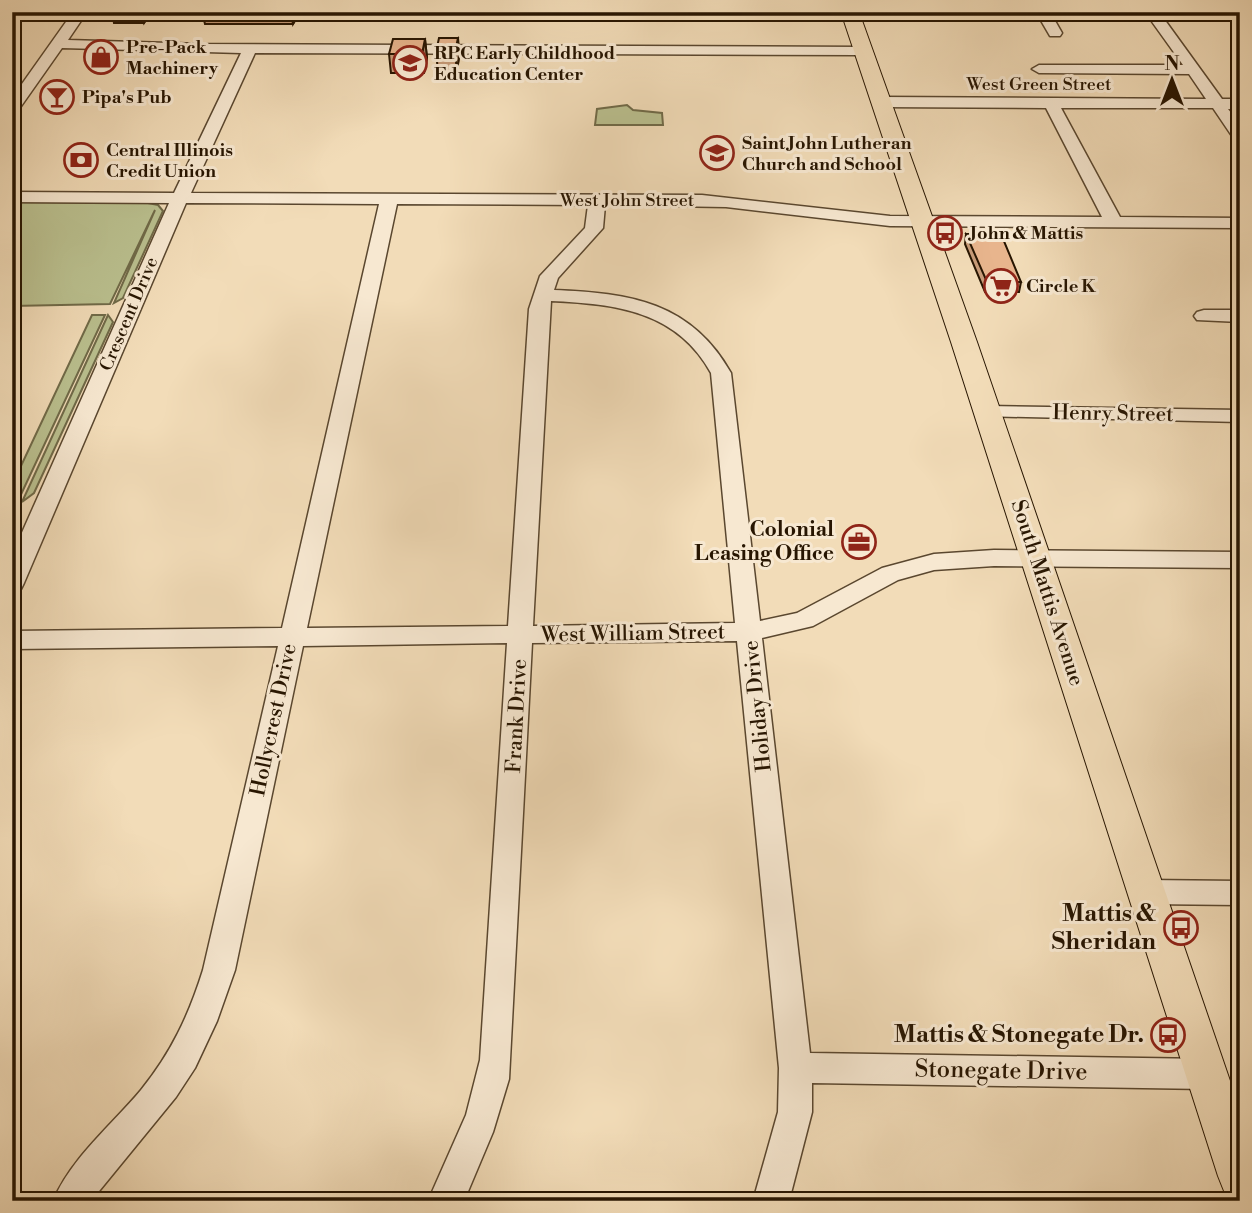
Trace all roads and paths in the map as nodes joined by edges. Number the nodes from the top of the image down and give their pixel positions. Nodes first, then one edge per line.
1 (80, 12) edge
2 (850, 12) edge
3 (1043, 12) edge
4 (1152, 12) edge
5 (1055, 33) dead end
6 (58, 44) junction
7 (250, 48) junction
8 (862, 51) junction
9 (1039, 69) dead end
10 (1192, 70) junction
11 (880, 102) junction
12 (1051, 103) junction
13 (1215, 104) junction
14 (1240, 104) edge
15 (12, 109) edge
16 (1240, 136) edge
17 (12, 197) edge
18 (181, 198) junction
19 (389, 199) junction
20 (597, 200) junction
21 (923, 221) junction
22 (1114, 223) junction
23 (1240, 223) edge
24 (542, 295) junction
25 (1204, 316) dead end
26 (1240, 316) edge
27 (987, 412) junction
28 (1240, 416) edge
29 (1036, 559) junction
30 (1240, 560) edge
31 (12, 583) edge
32 (750, 632) junction
33 (521, 636) junction
34 (291, 638) junction
35 (12, 640) edge
36 (1146, 892) junction
37 (1240, 893) edge
38 (795, 1068) junction
39 (1206, 1074) junction
40 (1240, 1176) edge
41 (71, 1201) edge
42 (446, 1201) edge
43 (771, 1201) edge

1 - 6 street
2 - 8 main road, South Mattis Avenue
3 - 5 street
4 - 10 street
6 - 7 street
6 - 15 street
7 - 8 street
7 - 18 street, Crescent Drive
8 - 11 main road, South Mattis Avenue
9 - 10 street
10 - 13 street
11 - 12 street, West Green Street
11 - 21 main road, South Mattis Avenue
12 - 13 street, West Green Street
12 - 22 street
13 - 14 street, West Green Street
13 - 16 street
17 - 18 street, West John Street
18 - 19 street, West John Street
18 - 31 street, Crescent Drive
19 - 20 street, West John Street
19 - 34 street, Hollycrest Drive
20 - 21 street, West John Street
20 - 24 street, Frank Drive
21 - 22 street, West John Street
21 - 27 main road, South Mattis Avenue
22 - 23 street, West John Street
24 - 32 street, Holiday Drive
24 - 33 street, Frank Drive
25 - 26 street
27 - 28 street, Henry Street
27 - 29 main road, South Mattis Avenue
29 - 30 street, West William Street
29 - 32 street, West William Street
29 - 36 main road, South Mattis Avenue
32 - 33 street, West William Street
32 - 38 street, Holiday Drive
33 - 34 street, West William Street
33 - 42 street, Frank Drive
34 - 35 street, West William Street
34 - 41 street, Hollycrest Drive
36 - 37 street
36 - 39 main road, South Mattis Avenue
38 - 39 street, Stonegate Drive
38 - 43 street, Holiday Drive
39 - 40 main road, South Mattis Avenue

